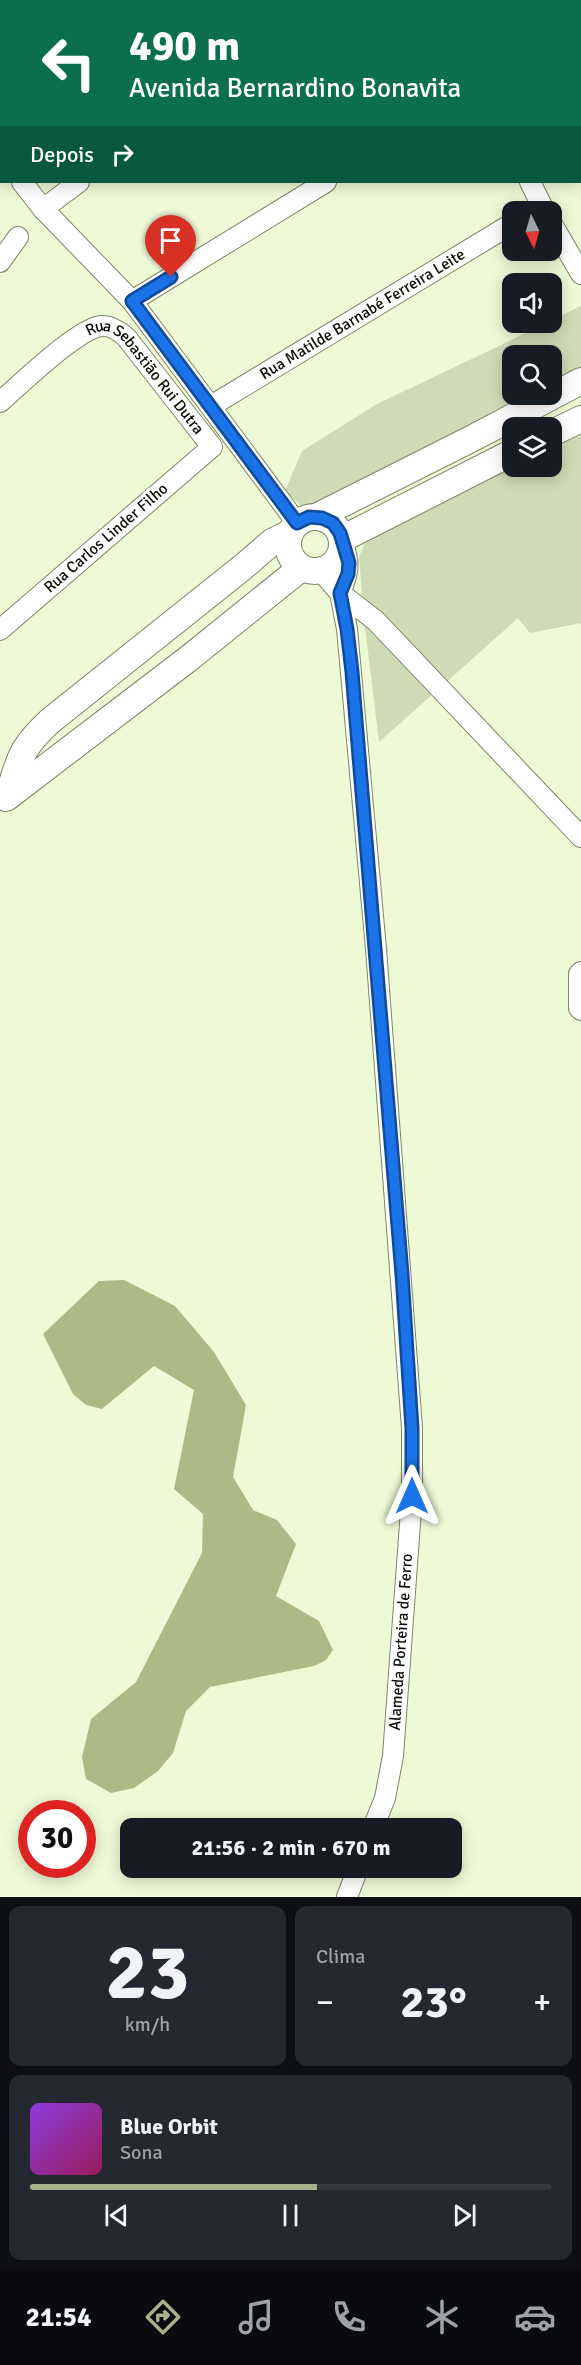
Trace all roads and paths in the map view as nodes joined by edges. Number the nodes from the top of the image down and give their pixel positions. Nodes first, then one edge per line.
1 (23, 183) edge
2 (78, 183) edge
3 (324, 183) edge
4 (530, 183) edge
5 (536, 201) edge
6 (44, 209) junction
7 (502, 230) edge
8 (18, 237) dead end
9 (562, 241) edge
10 (0, 262) edge
11 (581, 274) edge
12 (132, 301) junction
13 (581, 381) edge
14 (0, 402) edge
15 (211, 406) junction
16 (581, 419) edge
17 (562, 428) edge
18 (212, 447) joint
19 (502, 458) edge
20 (301, 524) junction
21 (342, 541) junction
22 (311, 569) junction
23 (340, 593) junction
24 (166, 628) junction
25 (0, 630) edge
26 (188, 659) junction
27 (4, 800) edge
28 (581, 837) edge
29 (581, 972) edge
30 (581, 1010) edge
31 (377, 1818) edge
32 (354, 1878) edge
33 (347, 1897) edge

1 - 6 street
2 - 6 street
3 - 12 street
4 - 5 street
6 - 12 street
7 - 15 street, Rua Matilde Barnabé Ferreira Leite
8 - 10 street
9 - 11 street
12 - 15 street
13 - 20 main road
14 - 18 street, Rua Sebastião Rui Dutra
15 - 20 street
16 - 17 main road
18 - 25 street, Rua Carlos Linder Filho
19 - 21 main road
20 - 21 main road
20 - 22 main road
20 - 24 main road
21 - 22 main road
21 - 23 street, Alameda Porteira de Ferro
22 - 23 street, Alameda Porteira de Ferro
22 - 26 main road
23 - 28 street
23 - 31 street, Alameda Porteira de Ferro
24 - 26 main road
24 - 27 main road
26 - 27 main road
29 - 30 street
32 - 33 street

